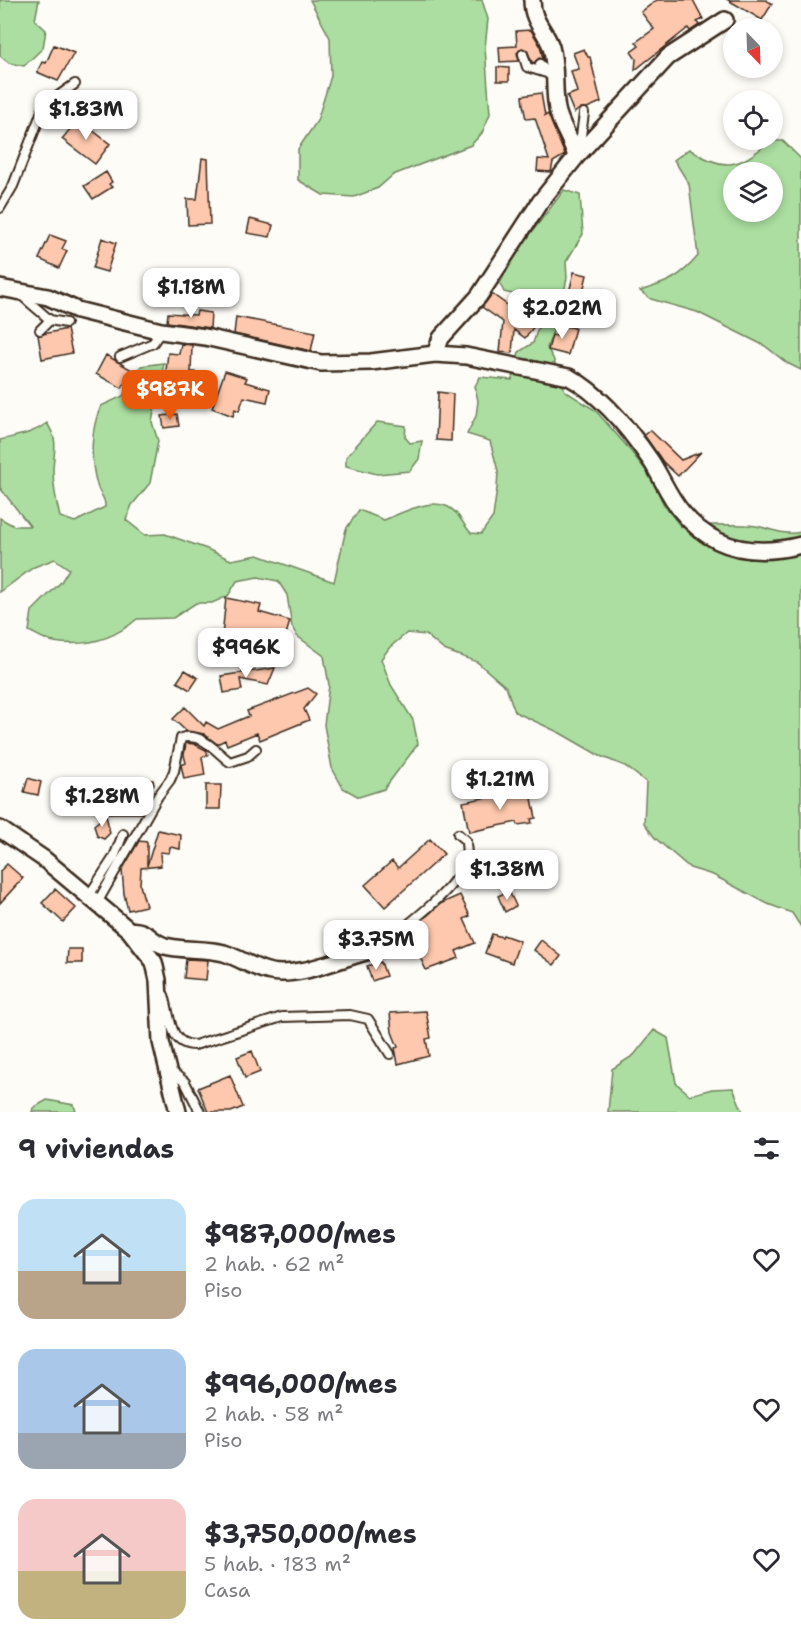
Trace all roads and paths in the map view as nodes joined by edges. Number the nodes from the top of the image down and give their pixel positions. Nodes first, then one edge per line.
1 (532, 0) edge
2 (723, 21) edge
3 (523, 54) dead end
4 (540, 64) dead end
5 (552, 75) junction
6 (75, 84) dead end
7 (584, 113) dead end
8 (575, 152) junction
9 (0, 208) edge
10 (0, 288) edge
11 (18, 292) junction
12 (50, 320) junction
13 (66, 323) dead end
14 (40, 330) dead end
15 (161, 331) junction
16 (435, 354) junction
17 (120, 357) dead end
18 (801, 545) edge
19 (256, 749) dead end
20 (0, 829) edge
21 (123, 834) dead end
22 (458, 834) dead end
23 (93, 900) junction
24 (129, 930) junction
25 (400, 946) dead end
26 (381, 947) junction
27 (158, 980) junction
28 (390, 1054) dead end
29 (167, 1068) junction
30 (178, 1112) edge
31 (200, 1112) edge

1 - 5 street
2 - 8 street
3 - 5 lane
4 - 5 lane
5 - 8 street
6 - 9 lane
7 - 8 lane
8 - 16 street
10 - 11 street
11 - 12 lane
11 - 15 street
12 - 13 lane
12 - 14 lane
15 - 16 street
15 - 17 lane
16 - 18 street
19 - 23 lane
20 - 23 street
21 - 23 lane
22 - 26 lane
23 - 24 street
24 - 26 street
24 - 27 street
25 - 26 street
27 - 28 lane
27 - 29 street
29 - 30 street
29 - 31 lane

